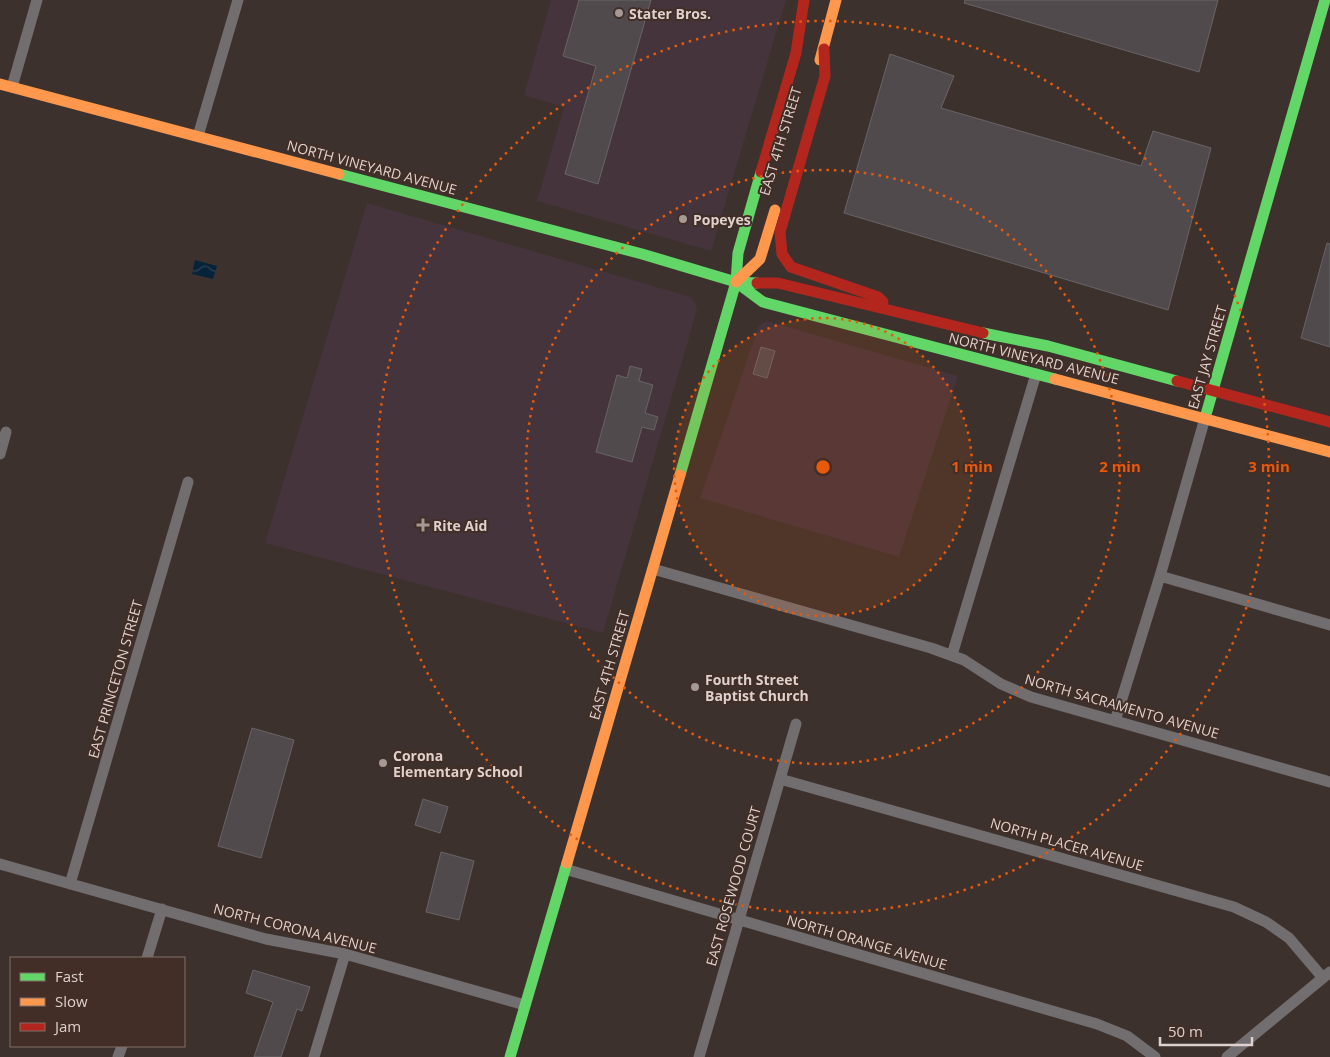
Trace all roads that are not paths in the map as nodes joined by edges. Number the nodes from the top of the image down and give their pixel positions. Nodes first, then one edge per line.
1 (37, 0) edge
2 (238, 0) edge
3 (804, 0) edge
4 (836, 0) edge
5 (1325, 0) edge
6 (824, 48) junction
7 (6, 85) edge
8 (198, 136) junction
9 (736, 282) junction
10 (895, 313) junction
11 (921, 344) junction
12 (1048, 346) junction
13 (1036, 374) junction
14 (1213, 390) junction
15 (1205, 418) junction
16 (1330, 422) edge
17 (6, 432) dead end
18 (1330, 452) edge
19 (0, 454) edge
20 (188, 482) dead end
21 (653, 569) junction
22 (1160, 576) junction
23 (1330, 625) edge
24 (952, 655) junction
25 (1114, 721) junction
26 (796, 724) dead end
27 (780, 779) junction
28 (1330, 782) edge
29 (0, 864) edge
30 (565, 869) junction
31 (70, 884) junction
32 (162, 909) junction
33 (738, 920) junction
34 (345, 954) junction
35 (147, 957) edge
36 (1326, 975) edge
37 (525, 1005) junction
38 (314, 1057) edge
39 (510, 1057) edge
40 (699, 1057) edge
41 (1155, 1057) edge
42 (1227, 1057) edge

1 - 7 street
2 - 8 street
3 - 9 main road, EAST 4TH STREET
4 - 6 main road, EAST 4TH STREET
5 - 14 main road, EAST JAY STREET
6 - 9 main road, EAST 4TH STREET
6 - 10 main road
7 - 8 main road, NORTH VINEYARD AVENUE
8 - 9 main road, NORTH VINEYARD AVENUE
9 - 10 main road, NORTH VINEYARD AVENUE
9 - 11 main road, NORTH VINEYARD AVENUE
9 - 21 main road, EAST 4TH STREET
10 - 12 main road, NORTH VINEYARD AVENUE
11 - 12 main road
11 - 13 main road, NORTH VINEYARD AVENUE
12 - 14 main road, NORTH VINEYARD AVENUE
13 - 15 main road, NORTH VINEYARD AVENUE
13 - 24 street
14 - 15 main road, EAST JAY STREET
14 - 16 main road, NORTH VINEYARD AVENUE
15 - 18 main road, NORTH VINEYARD AVENUE
15 - 22 street, EAST JAY STREET
17 - 19 street
20 - 31 street, EAST PRINCETON STREET
21 - 24 street, NORTH SACRAMENTO AVENUE
21 - 30 main road, EAST 4TH STREET
22 - 23 street
22 - 25 street, EAST JAY STREET
24 - 25 street, NORTH SACRAMENTO AVENUE
25 - 28 street, NORTH SACRAMENTO AVENUE
26 - 27 street, EAST ROSEWOOD COURT
27 - 33 street, EAST ROSEWOOD COURT
27 - 36 street, NORTH PLACER AVENUE
29 - 31 street, NORTH CORONA AVENUE
30 - 33 street, NORTH ORANGE AVENUE
30 - 37 main road, EAST 4TH STREET
31 - 32 street, NORTH CORONA AVENUE
32 - 34 street, NORTH CORONA AVENUE
32 - 35 street
33 - 40 street, EAST ROSEWOOD COURT
33 - 41 street, NORTH ORANGE AVENUE
34 - 37 street, NORTH CORONA AVENUE
34 - 38 street
36 - 42 street
37 - 39 main road, EAST 4TH STREET

